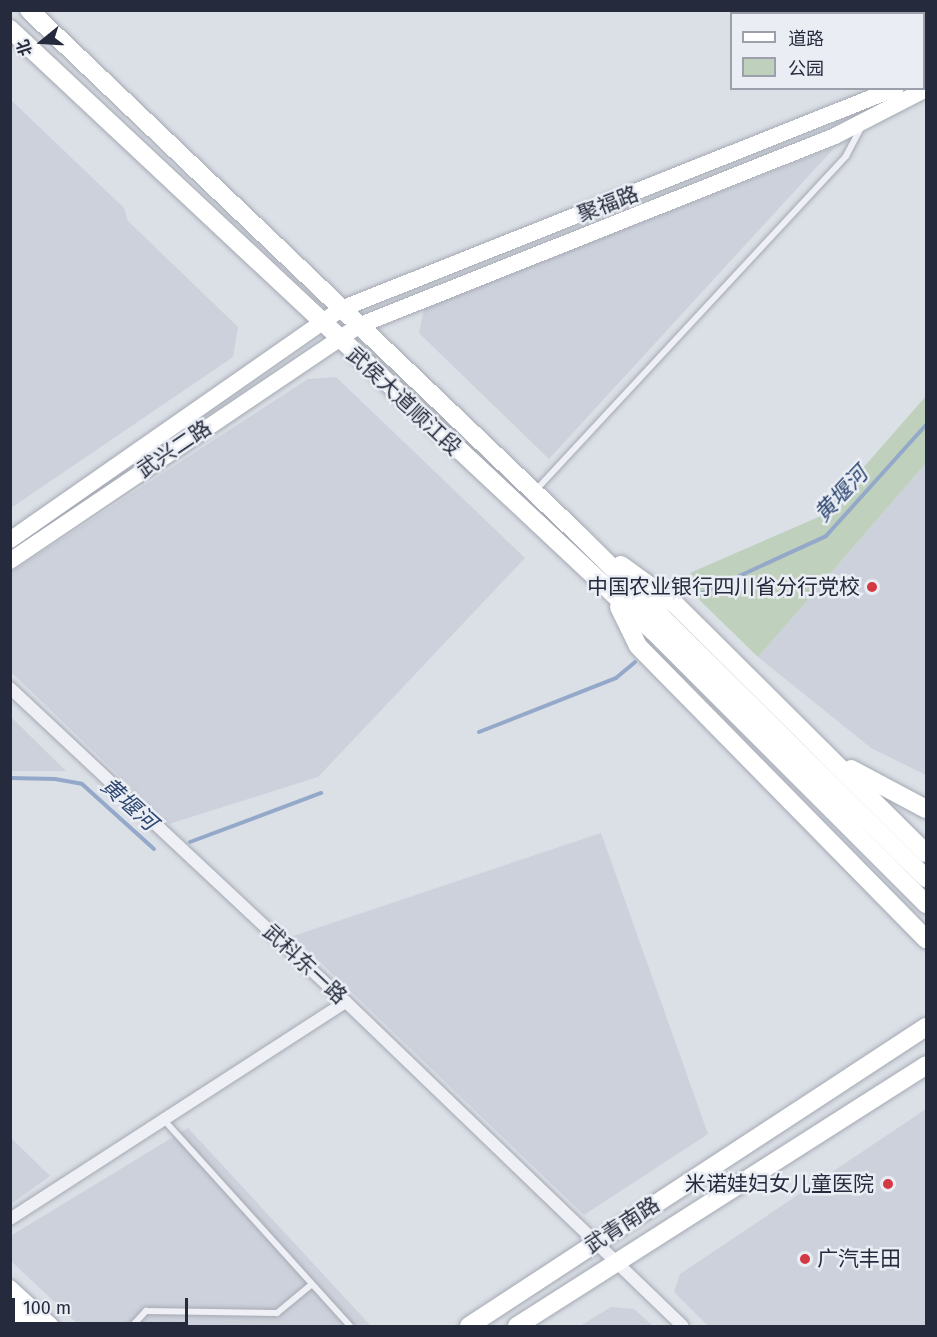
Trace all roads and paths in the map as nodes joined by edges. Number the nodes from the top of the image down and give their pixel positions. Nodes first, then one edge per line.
1 (29, 10) edge
2 (10, 29) edge
3 (891, 90) edge
4 (921, 90) edge
5 (864, 123) junction
6 (242, 214) junction
7 (227, 233) junction
8 (341, 309) junction
9 (321, 321) junction
10 (358, 326) junction
11 (337, 337) junction
12 (534, 492) junction
13 (577, 532) junction
14 (10, 540) edge
15 (10, 561) edge
16 (616, 600) junction
17 (10, 688) edge
18 (834, 760) junction
19 (802, 766) junction
20 (927, 809) edge
21 (927, 853) edge
22 (927, 878) edge
23 (927, 904) edge
24 (927, 939) edge
25 (346, 1002) junction
26 (927, 1027) edge
27 (927, 1065) edge
28 (164, 1120) junction
29 (10, 1219) edge
30 (597, 1242) junction
31 (616, 1261) junction
32 (312, 1284) junction
33 (10, 1288) edge
34 (10, 1307) edge
35 (31, 1326) edge
36 (51, 1326) edge
37 (132, 1326) edge
38 (350, 1326) edge
39 (469, 1326) edge
40 (517, 1326) edge
41 (683, 1326) edge

1 - 6 main road, 武侯大道顺江段
2 - 7 main road, 武侯大道顺江段
3 - 8 street, 聚福路
4 - 5 street, 武兴二路
5 - 10 street, 武兴二路
5 - 12 lane
6 - 7 main road
6 - 8 main road, 武侯大道顺江段
7 - 9 main road, 武侯大道顺江段
8 - 9 street, 聚福路
8 - 10 main road, 武侯大道顺江段
9 - 11 main road, 武侯大道顺江段
9 - 14 street, 聚福路
10 - 11 street, 武兴二路
10 - 12 main road, 武侯大道顺江段
11 - 15 street, 武兴二路
11 - 16 main road, 武侯大道顺江段
12 - 13 main road, 武侯大道顺江段
13 - 18 main road
13 - 19 main road, 武侯大道顺江段
16 - 19 main road, 武侯大道顺江段
16 - 24 main road
17 - 25 street, 武科东一路
18 - 20 main road
18 - 21 main road
19 - 22 main road
19 - 23 main road
25 - 28 street
25 - 30 street, 武科东一路
26 - 30 main road, 武青南路
27 - 31 main road, 武青南路
28 - 29 street
28 - 32 lane
30 - 31 street, 武科东一路
30 - 39 main road, 武青南路
31 - 40 main road, 武青南路
31 - 41 street, 武科东一路
32 - 37 lane
32 - 38 lane
33 - 36 street
34 - 35 street

